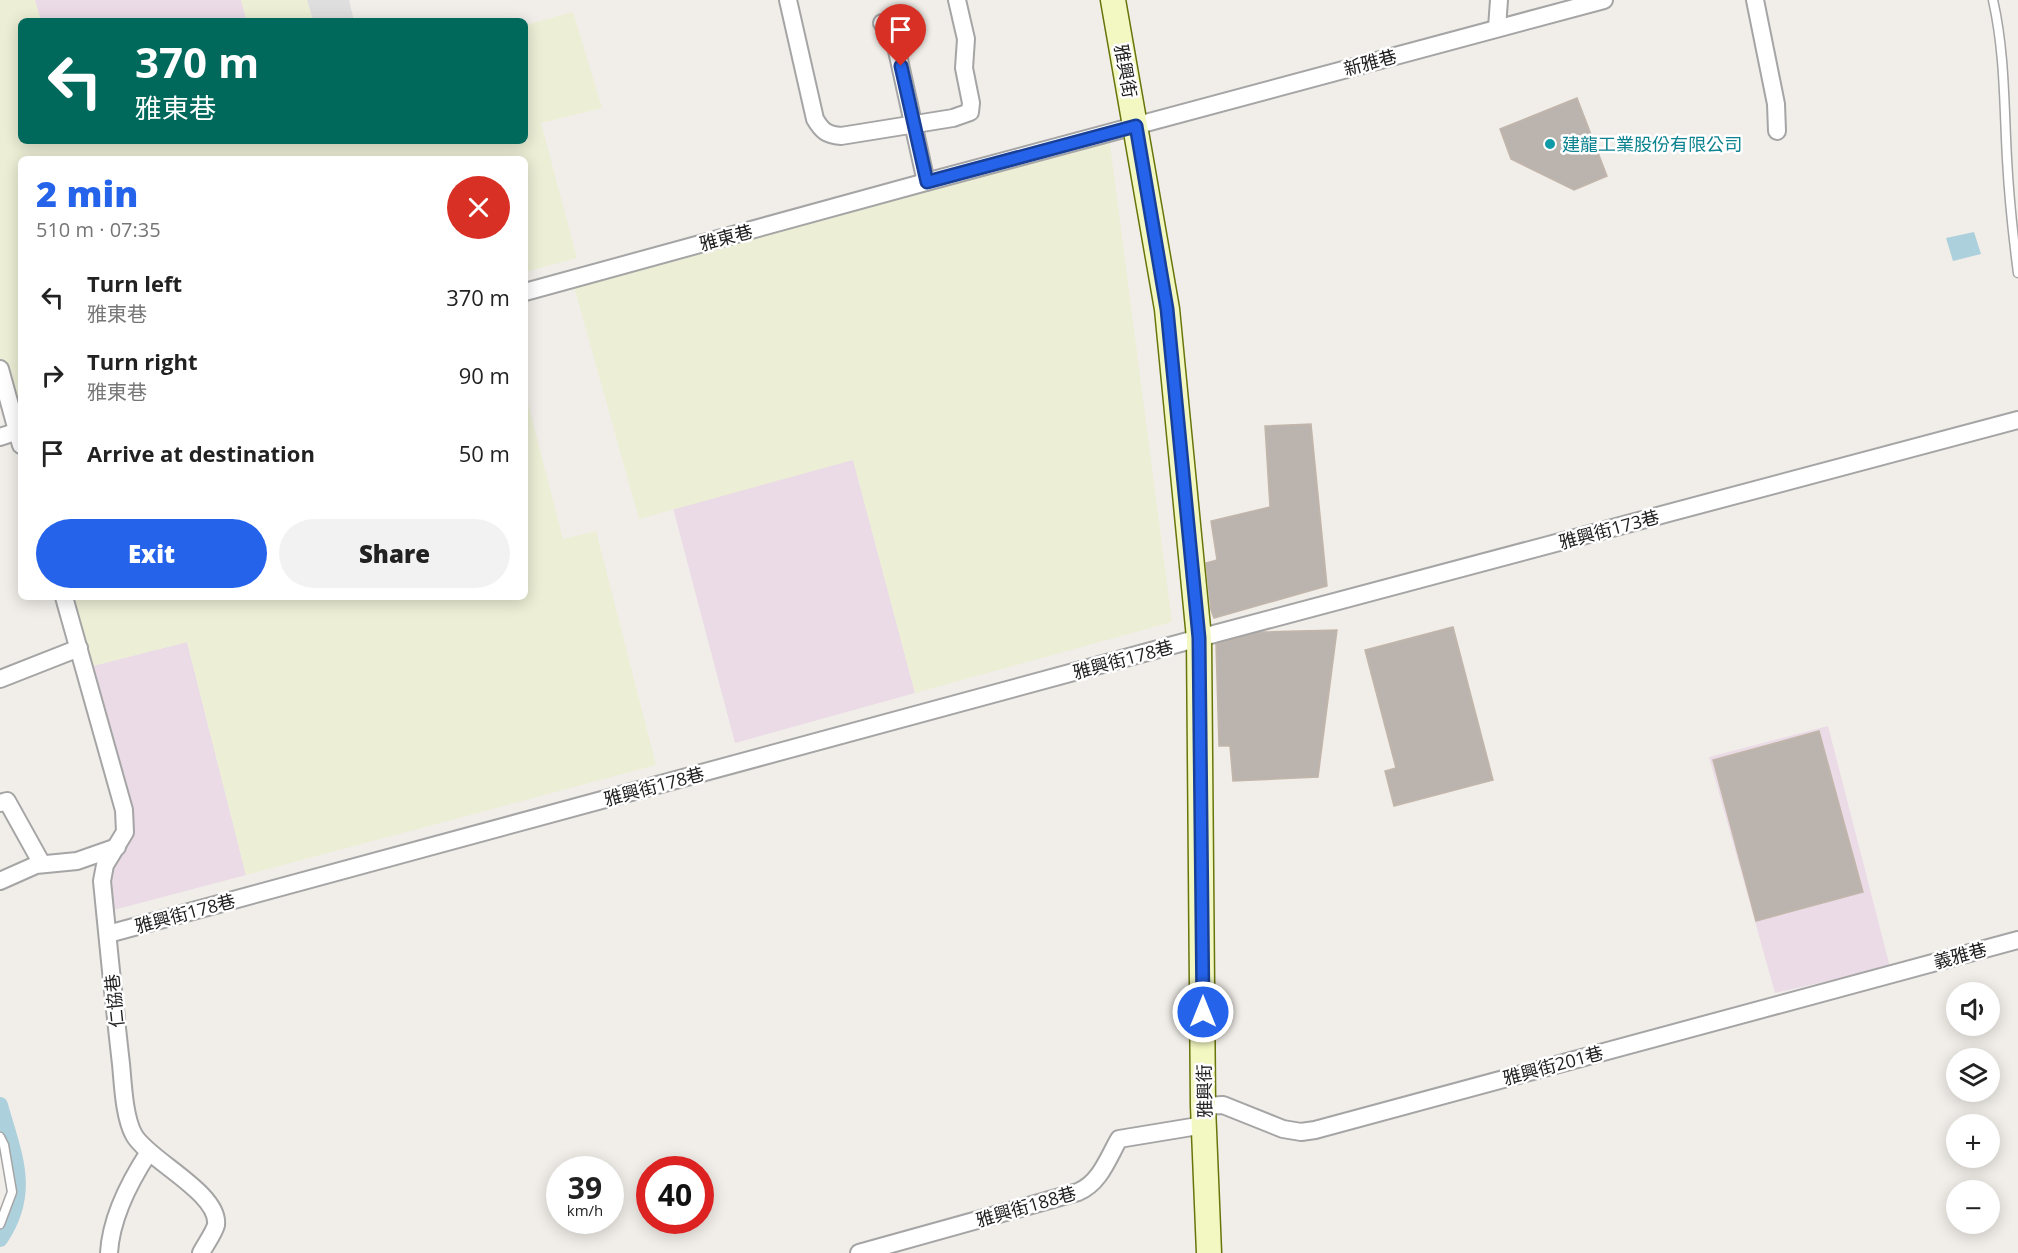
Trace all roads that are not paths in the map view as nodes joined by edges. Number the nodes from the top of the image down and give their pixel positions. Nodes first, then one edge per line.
1 (788, 0) edge
2 (957, 0) edge
3 (1113, 0) edge
4 (1499, 0) edge
5 (1604, 0) edge
6 (1755, 0) edge
7 (1993, 0) edge
8 (882, 23) dead end
9 (1497, 28) junction
10 (914, 123) junction
11 (1136, 126) junction
12 (1777, 131) dead end
13 (927, 182) junction
14 (2018, 273) edge
15 (528, 291) edge
16 (0, 369) edge
17 (2018, 420) edge
18 (18, 429) edge
19 (18, 436) edge
20 (0, 437) edge
21 (65, 600) edge
22 (1199, 638) junction
23 (79, 648) junction
24 (0, 679) edge
25 (0, 803) edge
26 (117, 847) junction
27 (42, 864) junction
28 (0, 881) edge
29 (108, 934) junction
30 (2018, 940) edge
31 (1903, 971) joint
32 (1204, 1115) junction
33 (0, 1137) edge
34 (149, 1152) junction
35 (0, 1224) edge
36 (109, 1253) edge
37 (201, 1253) edge
38 (859, 1253) edge
39 (1209, 1253) edge

1 - 10 street
2 - 10 street
3 - 11 street, 雅興街
4 - 9 street
5 - 9 street, 新雅巷
6 - 12 street
7 - 14 lane
8 - 10 street
9 - 11 street, 新雅巷
10 - 13 street
11 - 13 street, 雅東巷
11 - 22 street, 雅興街
13 - 15 street, 雅東巷
16 - 18 street
17 - 22 street, 雅興街173巷
19 - 20 street
21 - 23 street, 仁協巷
22 - 29 street, 雅興街178巷
22 - 32 street, 雅興街
23 - 24 street
23 - 26 street, 仁協巷
25 - 27 street
26 - 27 street
26 - 29 street, 仁協巷
27 - 28 street
29 - 34 street, 仁協巷
30 - 31 street, 義雅巷
31 - 32 street, 雅興街201巷
32 - 38 street, 雅興街188巷
32 - 39 street, 雅興街
33 - 35 lane
34 - 36 street
34 - 37 street, 仁協巷

